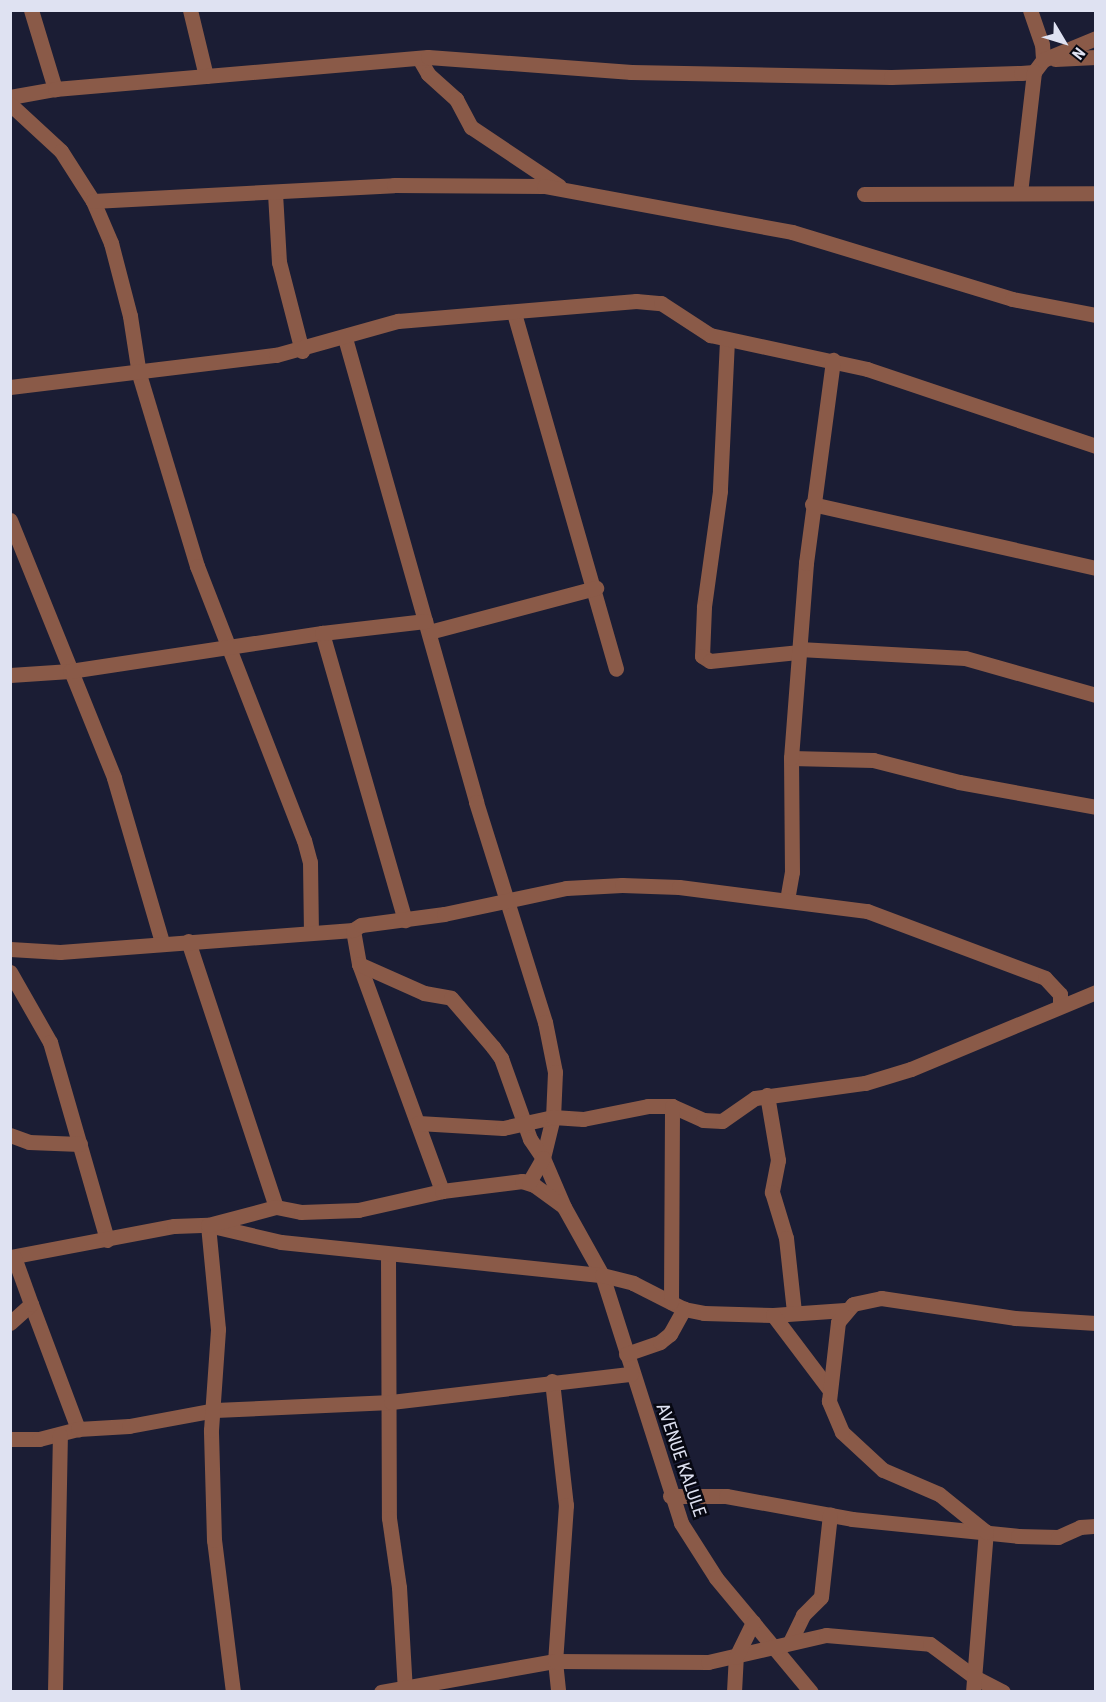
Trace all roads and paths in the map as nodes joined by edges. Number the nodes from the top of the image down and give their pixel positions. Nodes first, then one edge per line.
1 (31, 10) edge
2 (190, 10) edge
3 (1030, 10) edge
4 (1095, 38) edge
5 (1095, 57) edge
6 (420, 60) junction
7 (1038, 66) junction
8 (206, 76) junction
9 (55, 89) junction
10 (10, 97) edge
11 (10, 105) edge
12 (564, 190) junction
13 (275, 193) junction
14 (1020, 193) junction
15 (1095, 193) edge
16 (864, 194) dead end
17 (93, 201) junction
18 (514, 313) junction
19 (1095, 315) edge
20 (345, 338) junction
21 (728, 340) junction
22 (302, 351) junction
23 (833, 360) junction
24 (139, 374) junction
25 (10, 387) edge
26 (1095, 446) edge
27 (812, 504) junction
28 (10, 520) edge
29 (1095, 568) edge
30 (596, 588) junction
31 (427, 627) junction
32 (322, 633) junction
33 (227, 648) junction
34 (799, 651) junction
35 (616, 669) dead end
36 (70, 671) junction
37 (10, 675) edge
38 (1095, 695) edge
39 (791, 758) junction
40 (1095, 807) edge
41 (506, 900) junction
42 (787, 900) junction
43 (405, 920) junction
44 (311, 930) junction
45 (353, 930) junction
46 (189, 941) junction
47 (162, 942) junction
48 (10, 950) edge
49 (359, 964) junction
50 (10, 972) edge
51 (1095, 992) edge
52 (1060, 1005) junction
53 (767, 1095) junction
54 (672, 1106) junction
55 (553, 1117) junction
56 (418, 1122) junction
57 (523, 1125) junction
58 (10, 1135) edge
59 (80, 1144) junction
60 (543, 1158) junction
61 (529, 1182) junction
62 (442, 1191) junction
63 (276, 1207) junction
64 (564, 1207) junction
65 (208, 1225) junction
66 (107, 1240) junction
67 (387, 1254) junction
68 (12, 1257) edge
69 (602, 1275) junction
70 (32, 1304) junction
71 (677, 1305) junction
72 (845, 1310) junction
73 (794, 1312) junction
74 (773, 1315) junction
75 (10, 1323) edge
76 (1095, 1323) edge
77 (626, 1354) junction
78 (631, 1374) junction
79 (552, 1381) junction
80 (829, 1389) junction
81 (391, 1402) junction
82 (215, 1410) junction
83 (10, 1424) edge
84 (78, 1429) junction
85 (60, 1436) junction
86 (15, 1439) edge
87 (670, 1496) junction
88 (830, 1514) junction
89 (1095, 1526) edge
90 (986, 1532) junction
91 (753, 1622) junction
92 (790, 1642) junction
93 (773, 1649) junction
94 (736, 1657) junction
95 (555, 1661) junction
96 (975, 1685) edge
97 (405, 1690) edge
98 (56, 1692) edge
99 (233, 1692) edge
100 (381, 1692) edge
101 (558, 1692) edge
102 (734, 1692) edge
103 (811, 1692) edge
104 (1003, 1692) edge

1 - 9 street
2 - 8 street
3 - 7 street
4 - 7 street
5 - 7 street
6 - 7 street
6 - 8 street
6 - 12 street
7 - 14 street
8 - 9 street
9 - 10 street
11 - 17 street
12 - 13 street
12 - 19 street
13 - 17 street
13 - 22 street
14 - 15 street
14 - 16 street
17 - 24 street
18 - 20 street
18 - 21 street
18 - 30 street
20 - 22 street
20 - 31 street
21 - 23 street
21 - 34 street
22 - 24 street
23 - 26 street
23 - 27 street
24 - 25 street
24 - 33 street
27 - 29 street
27 - 34 street
28 - 36 street
30 - 31 street
30 - 35 street
31 - 32 street
31 - 41 street
32 - 33 street
32 - 43 street
33 - 36 street
33 - 44 street
34 - 38 street
34 - 39 street
36 - 37 street
36 - 47 street
39 - 40 street
39 - 42 street
41 - 42 street
41 - 43 street
41 - 55 street
42 - 52 street
43 - 45 street
44 - 45 street
44 - 46 street
45 - 49 street
46 - 47 street
46 - 63 street
47 - 48 street
49 - 56 street
49 - 57 street, AVENUE KALULE
50 - 59 street
51 - 52 street
52 - 53 street
53 - 54 street
53 - 73 street
54 - 55 street
54 - 71 street
55 - 57 street
55 - 60 street
56 - 57 street
56 - 62 street
57 - 60 street, AVENUE KALULE
58 - 59 street
59 - 66 street
60 - 61 street
60 - 64 street, AVENUE KALULE
61 - 62 street
61 - 64 street
62 - 63 street
63 - 65 street
64 - 69 street, AVENUE KALULE
65 - 66 street
65 - 67 street
65 - 82 street
66 - 68 street
67 - 69 street
67 - 81 street
68 - 70 street
69 - 71 street
69 - 77 street, AVENUE KALULE
70 - 75 street
70 - 84 street
71 - 74 street
71 - 77 street
72 - 73 street
72 - 76 street
72 - 80 street
73 - 74 street
74 - 80 street
77 - 78 street, AVENUE KALULE
78 - 79 street
78 - 87 street, AVENUE KALULE
79 - 81 street
79 - 95 street
80 - 90 street
81 - 82 street
81 - 97 street
82 - 84 street
82 - 99 street
83 - 86 street
84 - 85 street
85 - 86 street
85 - 98 street
87 - 88 street
87 - 91 street, AVENUE KALULE
88 - 90 street
88 - 92 street
89 - 90 street
90 - 96 street
91 - 93 street, AVENUE KALULE
91 - 94 street
92 - 93 street
92 - 96 street
93 - 94 street
93 - 103 street, AVENUE KALULE
94 - 95 street
94 - 102 street
95 - 97 street
95 - 101 street
96 - 104 street
97 - 100 street

